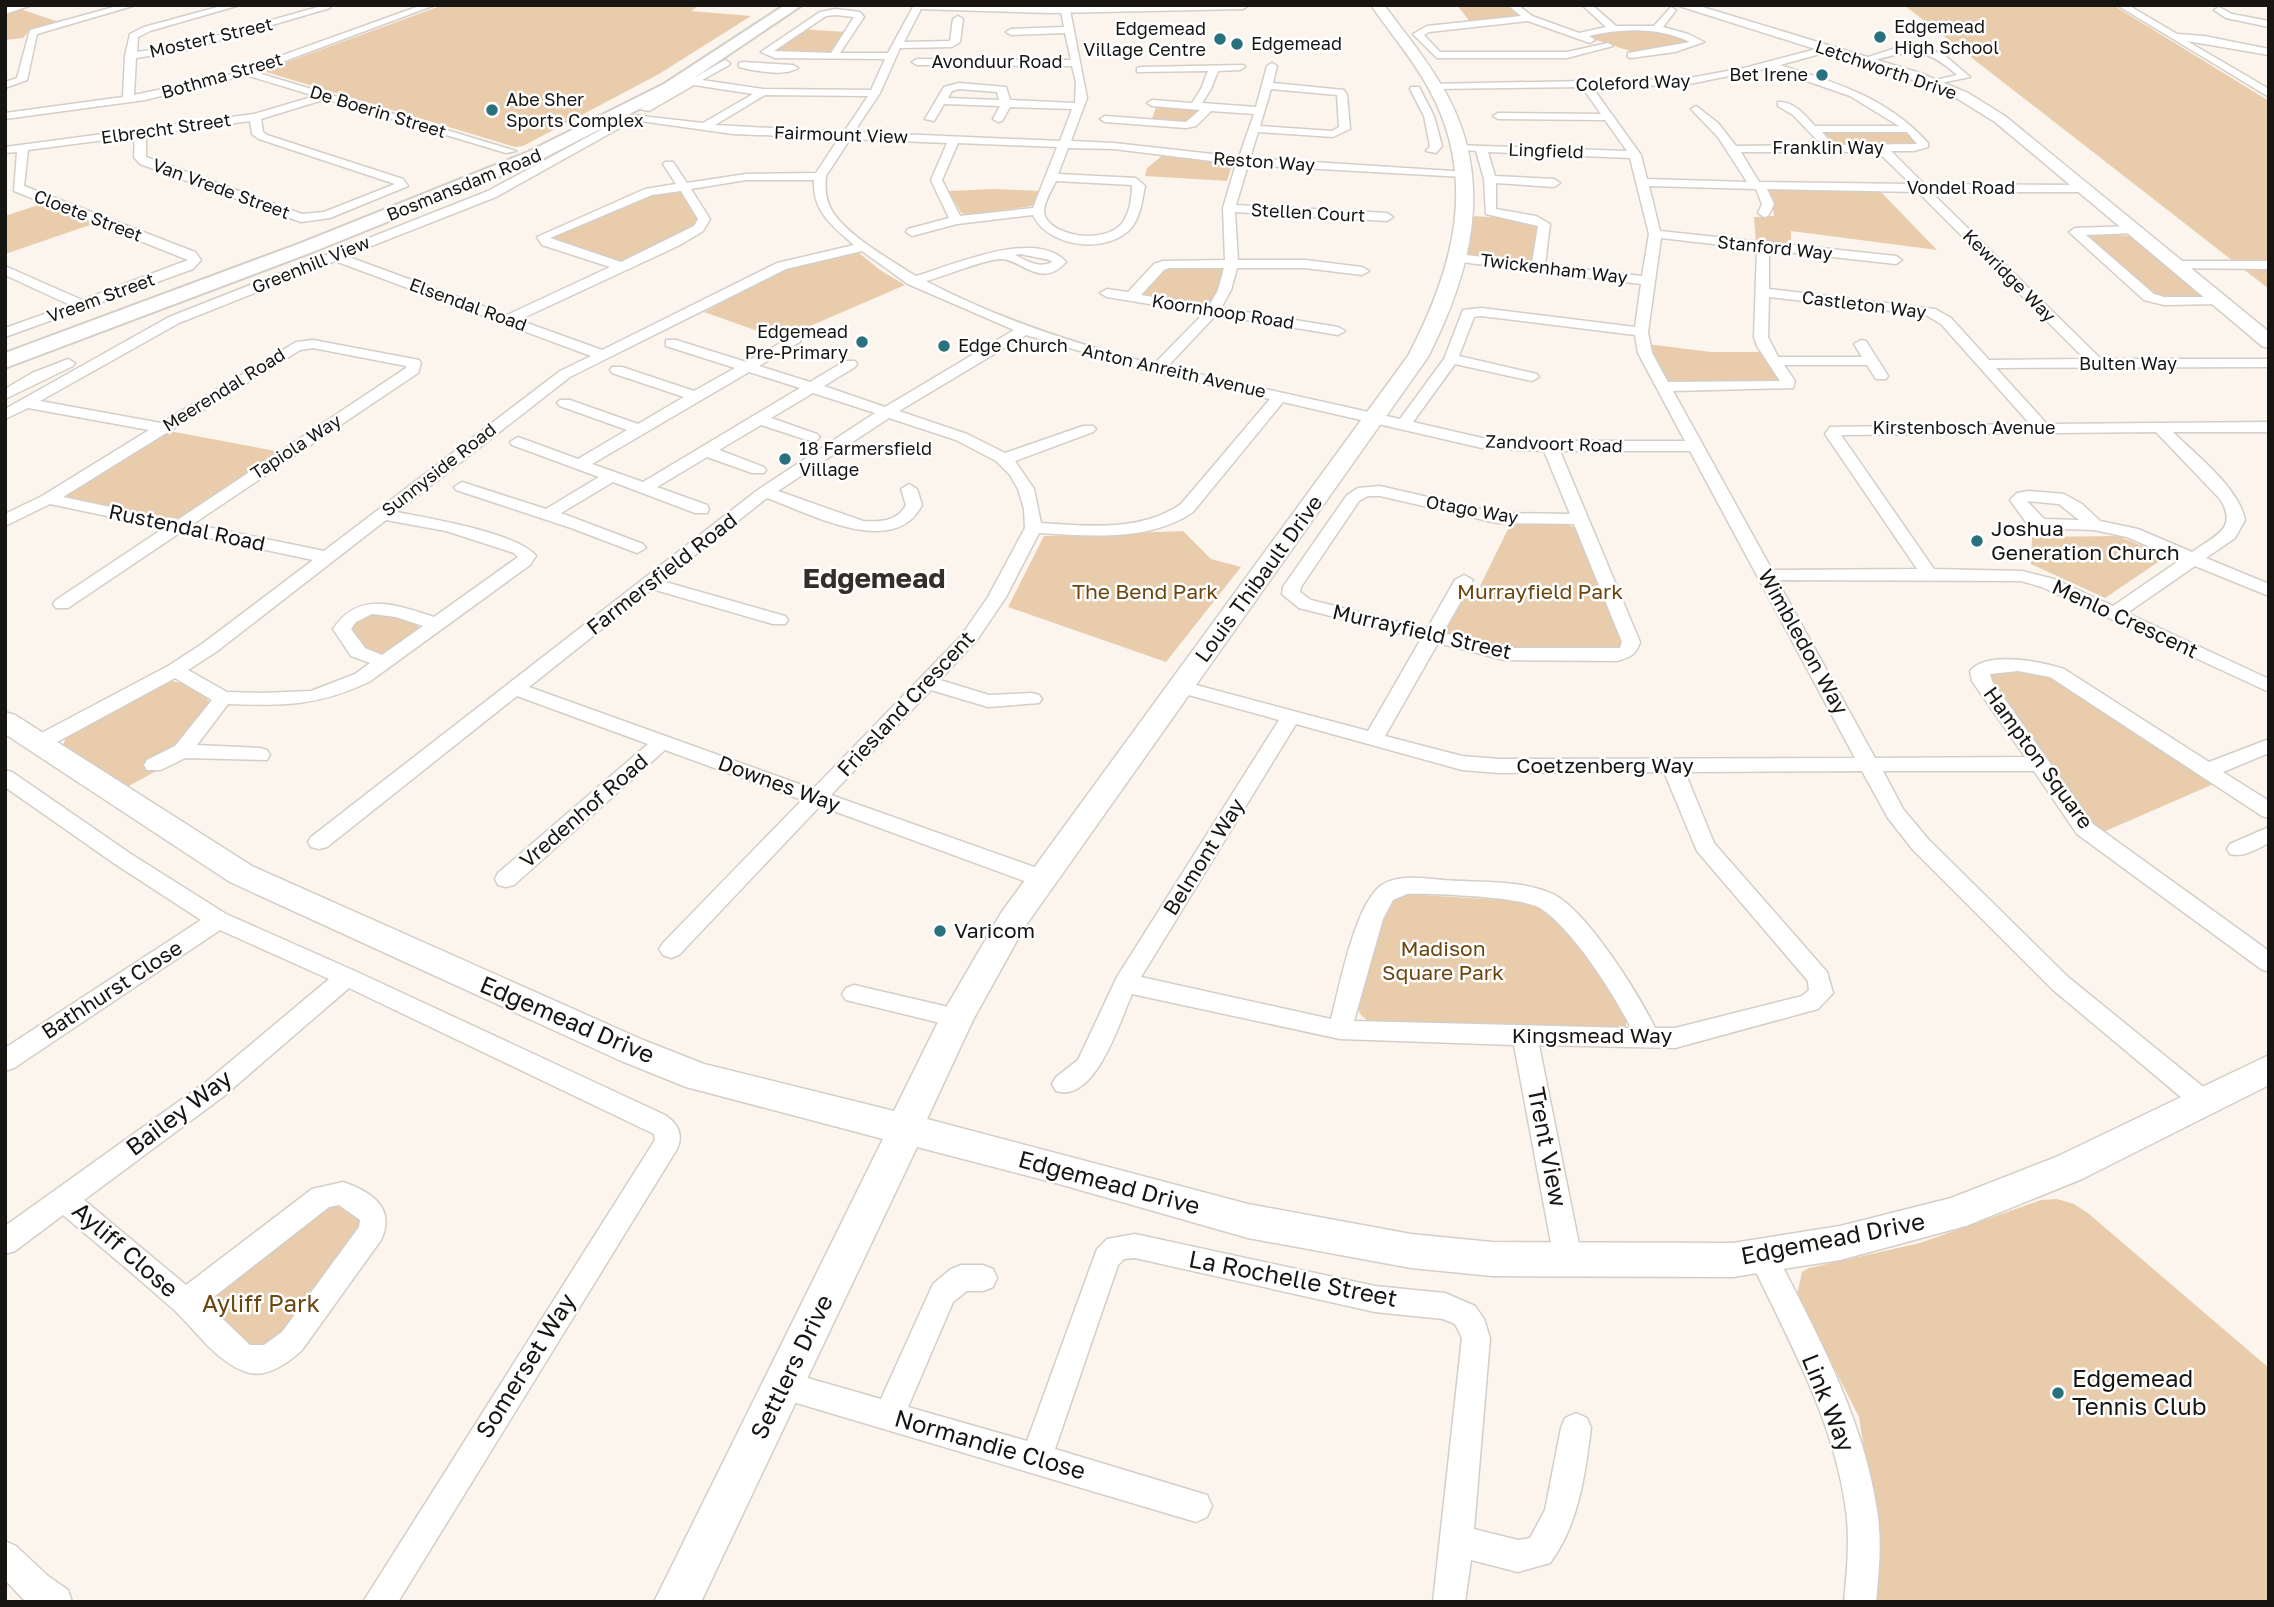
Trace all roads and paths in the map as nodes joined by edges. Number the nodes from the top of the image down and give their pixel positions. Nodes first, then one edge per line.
1 (28, 5) edge
2 (132, 5) edge
3 (236, 5) edge
4 (321, 5) edge
5 (431, 5) edge
6 (795, 5) edge
7 (919, 5) edge
8 (1243, 5) edge
9 (1377, 5) edge
10 (1512, 5) edge
11 (1586, 5) edge
12 (2121, 5) edge
13 (1065, 7) edge
14 (1677, 7) edge
15 (2269, 9) edge
16 (2218, 10) dead end
17 (5, 11) edge
18 (958, 19) dead end
19 (1529, 19) junction
20 (2250, 20) junction
21 (1015, 21) dead end
22 (2269, 24) edge
23 (1612, 27) junction
24 (1657, 28) junction
25 (1070, 30) junction
26 (1578, 36) junction
27 (2174, 37) junction
28 (897, 44) junction
29 (1503, 44) dead end
30 (1608, 46) junction
31 (1828, 49) junction
32 (2269, 52) edge
33 (834, 55) junction
34 (891, 55) junction
35 (1510, 55) junction
36 (1632, 55) junction
37 (130, 56) junction
38 (1864, 60) junction
39 (917, 62) dead end
40 (1077, 62) junction
41 (725, 63) dead end
42 (743, 65) dead end
43 (1770, 65) junction
44 (1272, 66) dead end
45 (1653, 66) dead end
46 (1240, 67) dead end
47 (802, 68) dead end
48 (850, 68) dead end
49 (886, 68) junction
50 (1141, 70) dead end
51 (1213, 71) junction
52 (1663, 71) dead end
53 (246, 72) junction
54 (693, 82) junction
55 (1684, 82) junction
56 (1935, 83) junction
57 (5, 85) edge
58 (1586, 85) junction
59 (2254, 85) junction
60 (2269, 85) edge
61 (1268, 86) junction
62 (1435, 86) junction
63 (1415, 89) dead end
64 (763, 92) junction
65 (802, 93) junction
66 (875, 93) junction
67 (2269, 94) edge
68 (325, 96) junction
69 (128, 100) junction
70 (941, 101) junction
71 (1007, 103) junction
72 (742, 104) junction
73 (1782, 104) dead end
74 (794, 105) dead end
75 (766, 106) dead end
76 (1079, 106) junction
77 (1194, 107) junction
78 (1207, 108) junction
79 (645, 109) dead end
80 (1696, 109) dead end
81 (1260, 111) junction
82 (5, 116) edge
83 (1429, 116) junction
84 (1498, 116) dead end
85 (254, 117) junction
86 (1450, 117) junction
87 (1608, 117) junction
88 (620, 119) junction
89 (930, 119) dead end
90 (998, 119) dead end
91 (1105, 120) dead end
92 (1147, 120) junction
93 (703, 128) junction
94 (1255, 129) junction
95 (1814, 129) junction
96 (1908, 130) junction
97 (141, 132) junction
98 (846, 136) junction
99 (955, 139) junction
100 (1065, 144) junction
101 (1458, 147) junction
102 (23, 148) junction
103 (1481, 148) junction
104 (1831, 148) junction
105 (1881, 148) junction
106 (1733, 149) junction
107 (5, 150) edge
108 (510, 151) dead end
109 (1432, 151) dead end
110 (1635, 155) junction
111 (1244, 161) junction
112 (669, 164) dead end
113 (1464, 174) junction
114 (820, 176) junction
115 (1829, 176) dead end
116 (1052, 177) junction
117 (1490, 179) junction
118 (1642, 182) junction
119 (1554, 183) dead end
120 (684, 186) junction
121 (1758, 186) junction
122 (1840, 188) junction
123 (1921, 188) junction
124 (2082, 188) junction
125 (1229, 208) junction
126 (1038, 211) junction
127 (1764, 213) dead end
128 (1387, 216) dead end
129 (956, 220) junction
130 (2133, 230) junction
131 (912, 232) dead end
132 (1655, 234) junction
133 (308, 247) junction
134 (863, 247) junction
135 (1763, 247) junction
136 (1003, 254) dead end
137 (334, 256) junction
138 (1458, 258) junction
139 (195, 260) joint
140 (1896, 260) dead end
141 (1231, 263) junction
142 (2176, 265) junction
143 (2269, 265) edge
144 (622, 267) junction
145 (1538, 267) junction
146 (5, 270) edge
147 (1362, 271) dead end
148 (913, 281) junction
149 (1650, 281) junction
150 (1763, 292) junction
151 (1107, 293) dead end
152 (1131, 297) junction
153 (2219, 301) junction
154 (82, 305) junction
155 (1211, 311) junction
156 (507, 320) junction
157 (1023, 331) junction
158 (1338, 331) dead end
159 (1641, 332) junction
160 (5, 333) edge
161 (794, 339) dead end
162 (2269, 342) edge
163 (671, 343) dead end
164 (1861, 344) dead end
165 (5, 347) edge
166 (602, 355) junction
167 (1451, 359) junction
168 (5, 361) edge
169 (1774, 361) junction
170 (1870, 361) junction
171 (68, 363) dead end
172 (2269, 363) edge
173 (850, 364) dead end
174 (1986, 364) junction
175 (2098, 364) junction
176 (415, 367) joint
177 (748, 368) junction
178 (1157, 369) junction
179 (617, 370) dead end
180 (1881, 376) dead end
181 (1532, 377) dead end
182 (812, 387) junction
183 (1663, 387) junction
184 (5, 395) edge
185 (696, 397) junction
186 (1280, 397) junction
187 (27, 403) junction
188 (565, 403) dead end
189 (5, 404) edge
190 (887, 413) junction
191 (5, 415) edge
192 (1374, 418) junction
193 (759, 419) junction
194 (1402, 426) junction
195 (163, 428) junction
196 (2042, 428) junction
197 (2160, 428) junction
198 (2269, 428) edge
199 (640, 429) junction
200 (1088, 429) dead end
201 (812, 437) dead end
202 (518, 442) dead end
203 (1550, 446) junction
204 (1695, 446) junction
205 (706, 451) junction
206 (1004, 458) junction
207 (580, 464) junction
208 (758, 470) dead end
209 (612, 476) junction
210 (462, 487) dead end
211 (645, 488) junction
212 (909, 489) dead end
213 (765, 492) junction
214 (48, 499) junction
215 (701, 509) dead end
216 (383, 514) junction
217 (547, 515) junction
218 (1581, 519) junction
219 (5, 522) edge
220 (2094, 525) dead end
221 (177, 526) junction
222 (1033, 528) junction
223 (637, 548) dead end
224 (326, 557) junction
225 (2194, 559) junction
226 (1929, 574) junction
227 (1766, 575) junction
228 (1465, 580) dead end
229 (649, 583) junction
230 (2269, 591) edge
231 (1292, 594) joint
232 (62, 604) dead end
233 (2114, 614) junction
234 (779, 620) dead end
235 (436, 624) junction
236 (1431, 637) junction
237 (383, 663) junction
238 (175, 670) junction
239 (928, 683) junction
240 (2269, 686) edge
241 (1181, 687) junction
242 (516, 689) junction
243 (223, 698) junction
244 (1032, 699) dead end
245 (1291, 718) junction
246 (5, 721) edge
247 (1373, 740) junction
248 (662, 742) junction
249 (39, 743) junction
250 (2269, 745) edge
251 (182, 751) junction
252 (260, 755) dead end
253 (2039, 764) junction
254 (154, 765) dead end
255 (1868, 765) junction
256 (1672, 766) junction
257 (2207, 771) junction
258 (5, 777) edge
259 (818, 798) junction
260 (2269, 811) edge
261 (2269, 834) edge
262 (319, 842) dead end
263 (2238, 849) dead end
264 (506, 879) dead end
265 (1043, 879) junction
266 (218, 920) junction
267 (671, 949) dead end
268 (2269, 963) edge
269 (347, 976) junction
270 (1121, 990) junction
271 (854, 994) dead end
272 (957, 1018) junction
273 (1340, 1030) junction
274 (1525, 1036) junction
275 (1647, 1037) junction
276 (5, 1060) edge
277 (2269, 1069) edge
278 (1065, 1084) dead end
279 (2203, 1101) junction
280 (906, 1131) junction
281 (64, 1199) junction
282 (5, 1242) edge
283 (1762, 1255) junction
284 (1568, 1259) junction
285 (983, 1278) dead end
286 (185, 1302) junction
287 (783, 1385) junction
288 (889, 1416) junction
289 (1576, 1428) dead end
290 (1036, 1459) junction
291 (1196, 1506) dead end
292 (1457, 1541) junction
293 (5, 1557) edge
294 (56, 1602) edge
295 (379, 1602) edge
296 (677, 1602) edge
297 (1449, 1602) edge
298 (1860, 1602) edge

1 - 17 street
2 - 57 street
3 - 37 street
4 - 37 street, Mostert Street
5 - 53 street, Bothma Street
6 - 88 main road, Bosmansdam Road
7 - 13 street
7 - 28 street
8 - 13 street
9 - 62 street, Louis Thibault Drive
10 - 19 street
11 - 23 street
12 - 27 street
13 - 25 street
14 - 24 street
14 - 31 street, Letchworth Drive
15 - 20 street
16 - 20 street
18 - 28 street
19 - 26 street
19 - 35 street
20 - 22 street
21 - 25 street
23 - 24 street
23 - 26 street
24 - 36 street
25 - 40 street
26 - 30 street
27 - 32 street
27 - 59 street
28 - 34 street
29 - 35 street
30 - 35 street
30 - 36 street
31 - 38 street, Letchworth Drive
31 - 43 street, Coleford Way
33 - 33 street
33 - 34 street
34 - 49 street
36 - 45 street
37 - 69 street
38 - 56 street, Letchworth Drive
38 - 56 street
39 - 40 street, Avonduur Road
40 - 76 street
41 - 54 street
42 - 47 street
43 - 55 street, Coleford Way
43 - 96 street
44 - 61 street
46 - 51 street
48 - 49 street
49 - 66 street
50 - 51 street
51 - 77 street
52 - 55 street
53 - 68 street, De Boerin Street
53 - 69 street, Bothma Street
54 - 64 street
54 - 79 street
55 - 58 street, Coleford Way
56 - 124 street, Letchworth Drive
58 - 62 street, Coleford Way
58 - 87 street, Wimbledon Way
59 - 60 street
59 - 67 street
61 - 81 street
61 - 94 street
62 - 86 street, Louis Thibault Drive
63 - 83 street
64 - 65 street
64 - 72 street
65 - 66 street
65 - 74 street
66 - 98 street
68 - 85 street, Elbrecht Street
68 - 108 street, De Boerin Street
69 - 82 street, Bothma Street
70 - 71 street
70 - 71 street
70 - 89 street
71 - 76 street
71 - 90 street
72 - 75 street
72 - 93 street
73 - 95 street
76 - 100 street
77 - 78 street
77 - 92 street
78 - 81 street
78 - 92 street
80 - 106 street
81 - 94 street
83 - 86 street
83 - 109 street
84 - 87 street
85 - 97 street, Elbrecht Street
85 - 97 street, Van Vrede Street
86 - 101 street, Louis Thibault Drive
87 - 110 street, Wimbledon Way
88 - 93 street, Fairmount View
88 - 133 main road, Bosmansdam Road
88 - 137 street, Greenhill View
91 - 92 street
93 - 98 street, Fairmount View
94 - 111 street
95 - 96 street, Franklin Way
95 - 104 street
96 - 105 street, Franklin Way
97 - 102 street, Elbrecht Street
98 - 99 street, Fairmount View
98 - 114 street
99 - 100 street, Fairmount View
99 - 129 street
100 - 111 street, Reston Way
100 - 116 street
101 - 103 street, Lingfield
101 - 113 street, Louis Thibault Drive
102 - 107 street, Elbrecht Street
102 - 139 street, Cloete Street
103 - 110 street, Lingfield
103 - 117 street
104 - 105 street, Franklin Way
104 - 106 street, Franklin Way
105 - 123 street, Kewridge Way
106 - 121 street
110 - 118 street, Wimbledon Way
111 - 113 street, Reston Way
111 - 125 street
112 - 120 street
113 - 138 street, Louis Thibault Drive
114 - 120 street
114 - 134 street, Anton Anreith Avenue
115 - 122 street
116 - 126 street
116 - 126 street
117 - 119 street
117 - 145 street
118 - 121 street, Vondel Road
118 - 132 street, Wimbledon Way
120 - 144 street
120 - 144 street
121 - 122 street, Vondel Road
121 - 127 street
122 - 123 street, Vondel Road
123 - 124 street, Vondel Road
123 - 175 street, Kewridge Way
124 - 130 street, Letchworth Drive
125 - 128 street, Stellen Court
125 - 141 street
126 - 129 street
129 - 131 street
130 - 142 street, Letchworth Drive
130 - 153 street
132 - 135 street, Stanford Way
132 - 149 street, Wimbledon Way
133 - 165 main road, Bosmansdam Road
133 - 168 main road, Bosmansdam Road
134 - 148 street, Anton Anreith Avenue
134 - 166 street, Sunnyside Road
135 - 140 street, Stanford Way
135 - 150 street
136 - 148 street
137 - 156 street, Elsendal Road
137 - 187 street, Greenhill View
138 - 145 street, Twickenham Way
138 - 192 street, Louis Thibault Drive
139 - 154 street, Vreem Street
141 - 147 street
141 - 152 street
141 - 155 street
142 - 143 street
142 - 153 street, Letchworth Drive
144 - 156 street
145 - 149 street, Twickenham Way
146 - 154 street
148 - 157 street, Anton Anreith Avenue
149 - 159 street, Wimbledon Way
150 - 169 street
150 - 174 street, Castleton Way
151 - 152 street, Koornhoop Road
152 - 155 street, Koornhoop Road
153 - 162 street, Letchworth Drive
154 - 160 street, Vreem Street
155 - 158 street, Koornhoop Road
155 - 178 street
156 - 166 street, Elsendal Road
157 - 178 street, Anton Anreith Avenue
157 - 190 street, Farmersfield Road
159 - 167 street
159 - 183 street, Wimbledon Way
161 - 177 street
163 - 177 street
164 - 170 street
166 - 216 street, Sunnyside Road
167 - 181 street
167 - 194 street
169 - 170 street
169 - 183 street
170 - 180 street
171 - 184 street
172 - 175 street, Bulten Way
173 - 182 street
174 - 175 street, Bulten Way
174 - 196 street, Castleton Way
176 - 195 street, Meerendal Road
176 - 221 street, Tapiola Way
177 - 182 street
177 - 185 street
178 - 186 street, Anton Anreith Avenue
179 - 185 street
182 - 190 street
182 - 193 street
183 - 204 street, Wimbledon Way
185 - 199 street
186 - 192 street, Anton Anreith Avenue
186 - 222 street
187 - 189 street
187 - 191 street, Greenhill View
187 - 195 street
188 - 199 street
190 - 206 street
190 - 213 street, Farmersfield Road
192 - 194 street, Zandvoort Road
192 - 241 street, Louis Thibault Drive
193 - 201 street
193 - 205 street
194 - 203 street, Zandvoort Road
195 - 214 street, Meerendal Road
196 - 197 street, Kirstenbosch Avenue
196 - 226 street, Kirstenbosch Avenue
197 - 198 street, Kirstenbosch Avenue
197 - 225 street
199 - 207 street
200 - 206 street
202 - 207 street
203 - 204 street, Zandvoort Road
203 - 218 street, Murrayfield Street
204 - 227 street, Wimbledon Way
205 - 208 street
205 - 211 street
206 - 222 street
207 - 209 street
209 - 211 street
209 - 217 street
210 - 217 street
211 - 215 street
212 - 213 street
213 - 229 street, Farmersfield Road
214 - 219 street, Meerendal Road
214 - 221 street, Rustendal Road
216 - 224 street, Sunnyside Road
216 - 235 street
217 - 223 street
218 - 231 street, Otago Way
218 - 236 street, Murrayfield Street
220 - 225 street
221 - 224 street, Rustendal Road
221 - 232 street, Tapiola Way
222 - 239 street, Friesland Crescent
224 - 238 street, Sunnyside Road
225 - 230 street
225 - 233 street
226 - 227 street, Menlo Crescent
226 - 233 street, Menlo Crescent
227 - 255 street, Wimbledon Way
228 - 236 street
229 - 234 street
229 - 242 street, Farmersfield Road
231 - 236 street, Murrayfield Street
233 - 240 street, Menlo Crescent
235 - 237 street
235 - 237 street
236 - 247 street
237 - 243 street
238 - 243 street
238 - 249 street, Sunnyside Road
239 - 244 street
239 - 259 street, Friesland Crescent
241 - 245 street, Coetzenberg Way
241 - 265 street, Louis Thibault Drive
242 - 248 street, Downes Way
242 - 262 street, Farmersfield Road
243 - 251 street
245 - 247 street, Coetzenberg Way
245 - 270 street, Belmont Way
246 - 249 street, Edgemead Drive
247 - 256 street, Coetzenberg Way
248 - 259 street, Downes Way
248 - 264 street, Vredenhof Road
249 - 280 street, Edgemead Drive
250 - 257 street
251 - 252 street
251 - 254 street
253 - 255 street, Coetzenberg Way
253 - 257 street, Hampton Square
253 - 268 street, Hampton Square
255 - 256 street, Coetzenberg Way
255 - 279 street, Wimbledon Way
256 - 275 street, Kingsmead Way
257 - 260 street, Hampton Square
258 - 266 street
259 - 265 street, Downes Way
259 - 267 street, Friesland Crescent
261 - 263 street
265 - 272 street, Louis Thibault Drive
266 - 269 street
266 - 276 street, Bathhurst Close
269 - 281 street, Bailey Way
269 - 295 street, Somerset Way
270 - 273 street, Kingsmead Way
270 - 278 street, Belmont Way
271 - 272 street
272 - 280 street, Louis Thibault Drive
273 - 274 street, Kingsmead Way
273 - 275 street
274 - 275 street, Kingsmead Way
274 - 284 street, Trent View
277 - 279 street, Edgemead Drive
279 - 283 street, Edgemead Drive
280 - 284 street, Edgemead Drive
280 - 287 street, Settlers Drive
281 - 282 street, Bailey Way
281 - 286 street, Ayliff Close
283 - 284 street, Edgemead Drive
283 - 298 street, Link Way
285 - 288 street
286 - 286 street, Ayliff Close
287 - 288 street, Normandie Close
287 - 296 street, Settlers Drive
288 - 290 street, Normandie Close
289 - 292 street
290 - 291 street, Normandie Close
290 - 292 street, La Rochelle Street
292 - 297 street, La Rochelle Street
293 - 294 street

